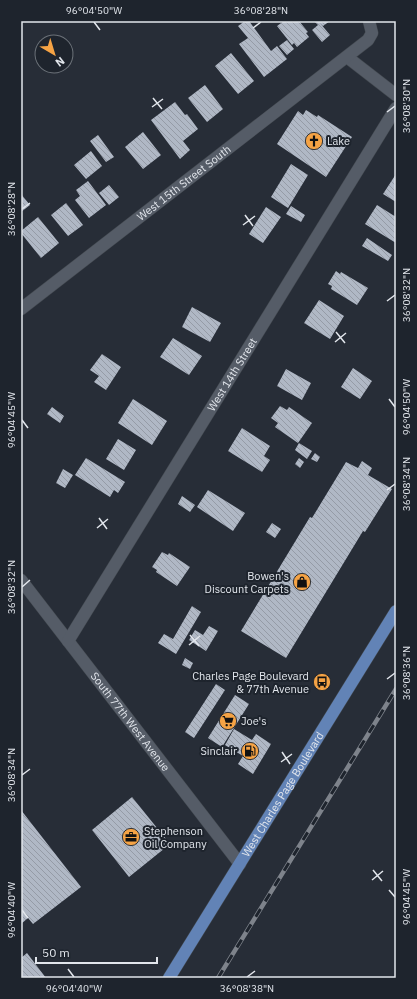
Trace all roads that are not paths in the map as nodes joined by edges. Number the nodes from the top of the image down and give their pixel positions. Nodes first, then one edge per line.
1 (369, 21) edge
2 (347, 57) junction
3 (396, 95) edge
4 (396, 108) edge
5 (21, 309) edge
6 (21, 580) edge
7 (396, 611) edge
8 (68, 641) junction
9 (240, 864) junction
10 (169, 978) edge

1 - 2 street, West 15th Street South
2 - 3 street
2 - 5 street, West 15th Street South
4 - 8 street, West 14th Street
6 - 8 street, South 77th West Avenue
7 - 9 main road, West Charles Page Boulevard
8 - 9 street, South 77th West Avenue
9 - 10 main road, West Charles Page Boulevard

